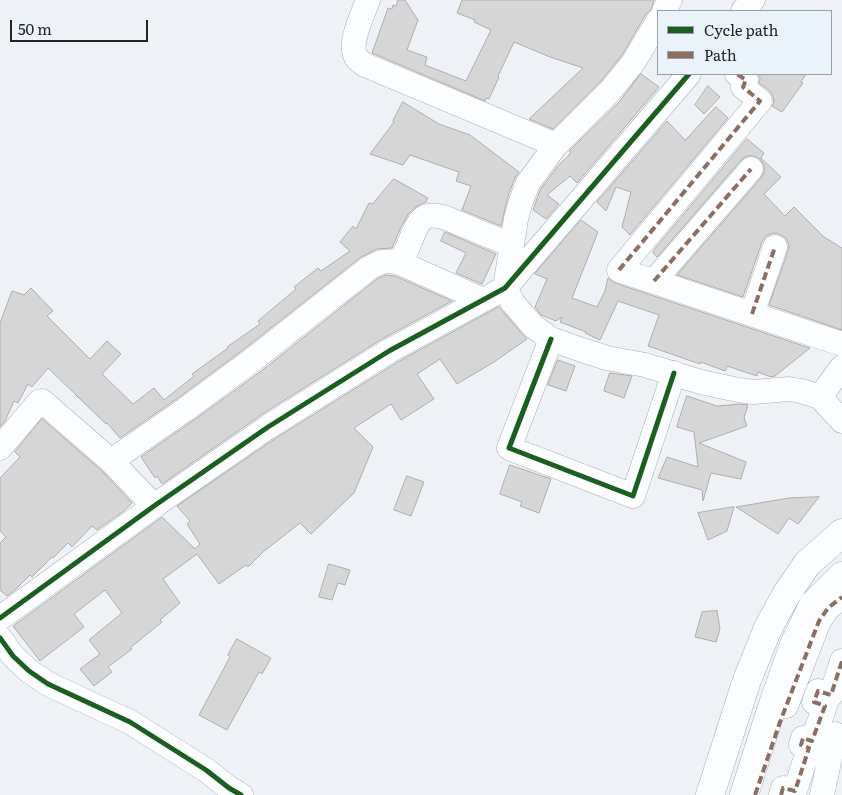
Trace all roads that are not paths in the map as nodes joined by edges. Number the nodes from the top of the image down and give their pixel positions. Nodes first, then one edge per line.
1 (368, 0) edge
2 (752, 0) edge
3 (744, 10) edge
4 (657, 23) edge
5 (688, 75) edge
6 (738, 75) edge
7 (556, 145) junction
8 (751, 169) dead end
9 (511, 245) junction
10 (775, 248) dead end
11 (400, 263) junction
12 (654, 281) junction
13 (505, 288) junction
14 (483, 300) junction
15 (752, 314) junction
16 (550, 338) junction
17 (842, 344) edge
18 (842, 367) edge
19 (674, 373) junction
20 (820, 397) junction
21 (842, 421) edge
22 (0, 448) edge
23 (111, 461) junction
24 (154, 506) junction
25 (842, 533) edge
26 (842, 576) edge
27 (842, 597) edge
28 (0, 618) edge
29 (0, 638) edge
30 (842, 660) edge
31 (834, 734) dead end
32 (241, 795) edge
33 (710, 795) edge
34 (744, 795) edge
35 (755, 795) edge
36 (781, 795) edge
37 (822, 795) edge

1 - 7 street
2 - 3 street
4 - 7 street
5 - 13 street
6 - 12 street
7 - 9 street
8 - 12 street
9 - 11 street
9 - 13 street
10 - 15 street
11 - 14 street
11 - 23 street
12 - 15 street
13 - 14 street
13 - 16 street
14 - 24 street
15 - 17 street
16 - 19 street
16 - 19 street
18 - 20 street
19 - 20 street
20 - 21 street
22 - 23 street
23 - 24 street
24 - 28 street
25 - 33 main road
26 - 34 main road
27 - 35 street
29 - 32 street
30 - 36 street
31 - 37 street

